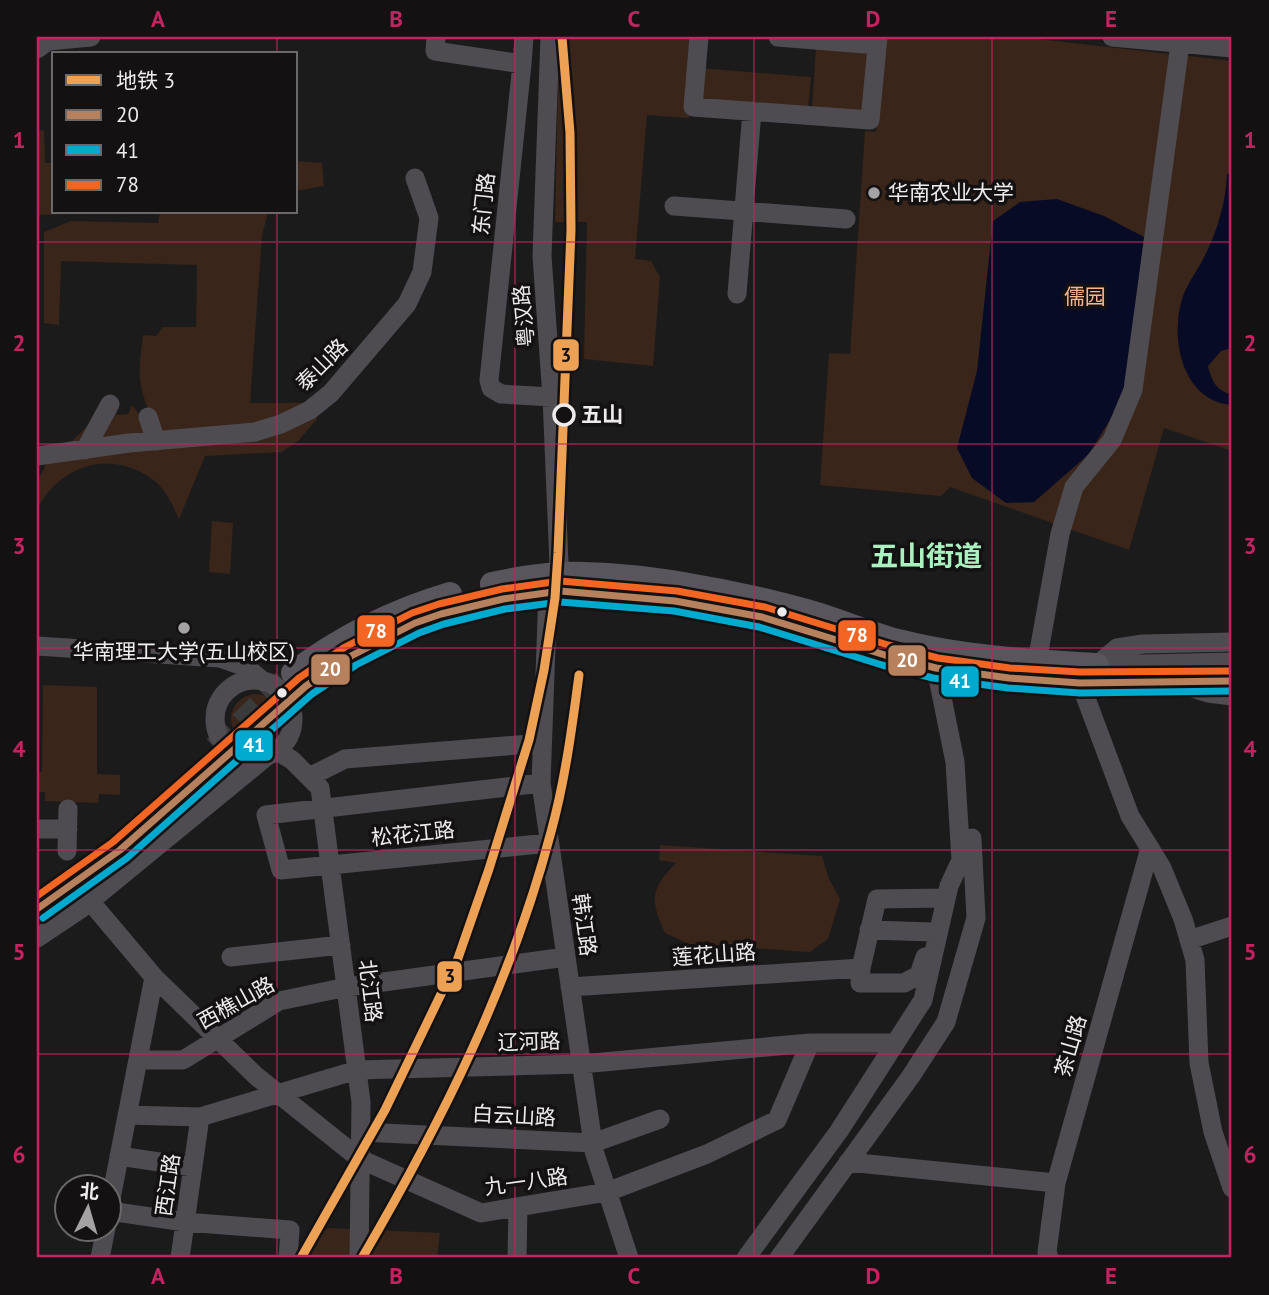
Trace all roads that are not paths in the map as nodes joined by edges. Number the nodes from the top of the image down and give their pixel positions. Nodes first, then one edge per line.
1 (92, 37) edge
2 (436, 37) edge
3 (524, 37) edge
4 (550, 37) edge
5 (699, 37) edge
6 (778, 37) edge
7 (1112, 37) edge
8 (877, 41) edge
9 (1200, 42) edge
10 (1232, 48) edge
11 (37, 49) edge
12 (522, 64) junction
13 (752, 111) junction
14 (415, 178) dead end
15 (674, 206) dead end
16 (744, 211) junction
17 (846, 219) dead end
18 (737, 295) dead end
19 (552, 397) junction
20 (110, 404) dead end
21 (148, 417) dead end
22 (156, 441) junction
23 (85, 450) junction
24 (37, 456) edge
25 (556, 586) junction
26 (1232, 642) edge
27 (37, 646) edge
28 (1037, 662) junction
29 (1232, 662) edge
30 (936, 668) junction
31 (1083, 671) junction
32 (299, 680) tunnel mouth
33 (1232, 681) edge
34 (264, 682) junction
35 (1173, 682) junction
36 (1232, 696) edge
37 (542, 743) junction
38 (271, 754) junction
39 (955, 762) junction
40 (309, 776) junction
41 (541, 783) junction
42 (323, 808) junction
43 (68, 809) dead end
44 (37, 829) edge
45 (68, 829) junction
46 (550, 843) junction
47 (1150, 848) junction
48 (67, 851) dead end
49 (331, 865) junction
50 (947, 892) junction
51 (89, 900) junction
52 (1232, 926) edge
53 (869, 930) junction
54 (933, 932) junction
55 (37, 938) edge
56 (1189, 940) junction
57 (341, 945) junction
58 (231, 957) dead end
59 (566, 957) junction
60 (861, 968) junction
61 (154, 977) junction
62 (346, 987) junction
63 (570, 987) junction
64 (218, 1039) junction
65 (810, 1043) junction
66 (895, 1044) junction
67 (138, 1060) junction
68 (581, 1064) junction
69 (357, 1070) junction
70 (280, 1095) junction
71 (127, 1115) junction
72 (200, 1117) junction
73 (660, 1119) dead end
74 (361, 1132) junction
75 (593, 1143) junction
76 (119, 1156) junction
77 (360, 1159) junction
78 (848, 1162) junction
79 (193, 1167) junction
80 (116, 1172) edge
81 (1056, 1183) junction
82 (1232, 1188) edge
83 (607, 1192) junction
84 (518, 1207) junction
85 (122, 1214) edge
86 (185, 1222) junction
87 (180, 1258) edge
88 (288, 1258) edge
89 (359, 1258) edge
90 (517, 1258) edge
91 (629, 1258) edge
92 (746, 1258) edge
93 (779, 1258) edge
94 (1049, 1258) edge

1 - 11 street
2 - 12 street
3 - 12 street, 东门路
4 - 19 street, 粤汉路
5 - 13 street
6 - 8 street
7 - 9 street
8 - 13 street
9 - 10 street
9 - 28 street
12 - 19 street, 东门路
13 - 16 street
14 - 22 street, 泰山路
15 - 16 street
16 - 17 street
16 - 18 street
19 - 25 street, 粤汉路
20 - 23 street
21 - 22 street
22 - 23 street, 泰山路
23 - 24 street, 泰山路
25 - 28 main road
25 - 30 main road
25 - 32 main road
25 - 37 street, 韩江路
26 - 31 street
27 - 34 street
28 - 31 main road
29 - 31 street
30 - 31 main road
30 - 39 street
31 - 35 main road
31 - 47 street
33 - 35 street
34 - 38 street
34 - 38 street
35 - 36 street
37 - 40 street
37 - 41 street, 韩江路
38 - 40 street, 北江路
38 - 51 street
39 - 50 street
39 - 78 street
40 - 42 street, 北江路
41 - 42 street
41 - 46 street, 韩江路
42 - 49 street, 北江路
42 - 49 street, 松花江路
43 - 45 street
44 - 45 street
45 - 48 street
46 - 49 street, 松花江路
46 - 59 street, 韩江路
47 - 56 street
47 - 81 street, 茶山路
49 - 57 street, 北江路
50 - 53 street
50 - 54 street
50 - 66 street
51 - 55 street
51 - 61 street, 九一八路
52 - 56 street
53 - 54 street
53 - 60 street
54 - 60 street
56 - 82 street
57 - 58 street
57 - 62 street, 北江路
59 - 62 street, 西樵山路
59 - 63 street, 韩江路
60 - 63 street, 莲花山路
61 - 64 street, 九一八路
61 - 67 street
62 - 64 street, 西樵山路
62 - 69 street, 北江路
63 - 68 street, 韩江路
64 - 67 street, 西樵山路
64 - 70 street, 九一八路
65 - 66 street, 辽河路
65 - 68 street, 辽河路
65 - 83 street, 九一八路
66 - 92 street
67 - 71 street
68 - 69 street, 辽河路
68 - 75 street, 韩江路
69 - 70 street, 辽河路
69 - 74 street, 北江路
70 - 72 street, 辽河路
70 - 77 street, 九一八路
71 - 72 street, 辽河路
71 - 76 street
72 - 79 street, 西江路
73 - 75 street, 白云山路
74 - 75 street, 白云山路
74 - 77 street, 北江路
75 - 83 street, 韩江路
76 - 79 street
76 - 80 street
77 - 84 street, 九一八路
77 - 89 street, 北江路
78 - 81 street
78 - 93 street
79 - 86 street, 西江路
81 - 94 street, 茶山路
83 - 84 street, 九一八路
83 - 91 street, 韩江路
84 - 90 street
85 - 86 street
86 - 87 street, 西江路
86 - 88 street

